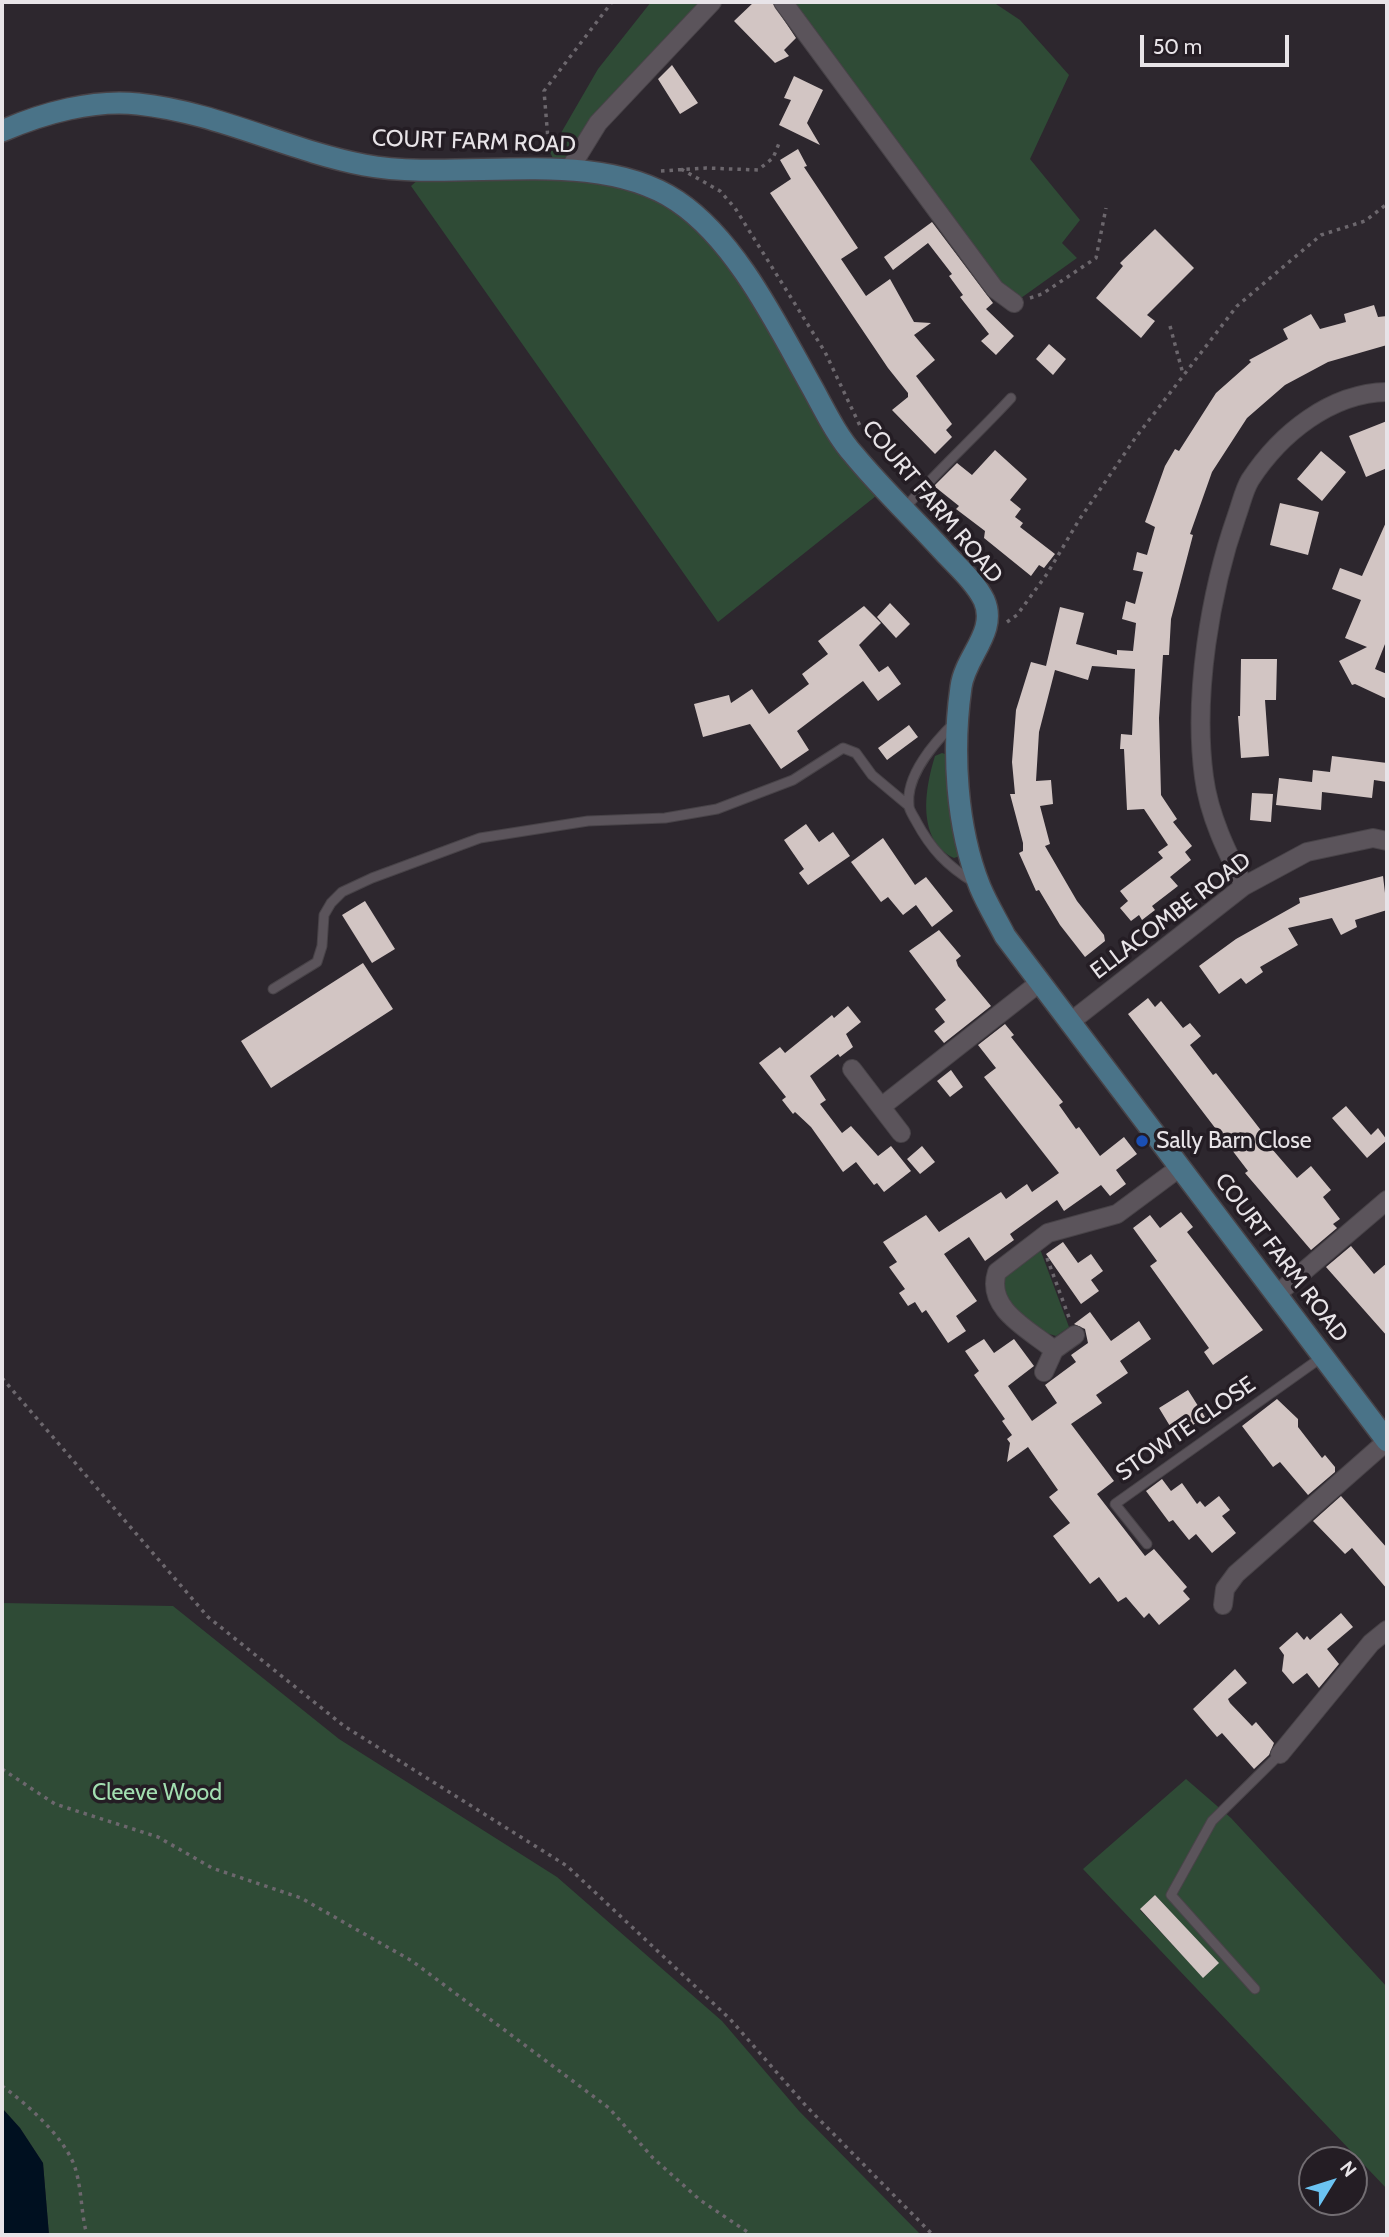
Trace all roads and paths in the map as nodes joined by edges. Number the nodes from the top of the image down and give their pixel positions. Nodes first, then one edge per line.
1 (612, 2) edge
2 (712, 2) edge
3 (783, 2) edge
4 (2, 131) edge
5 (780, 141) dead end
6 (563, 170) junction
7 (632, 180) junction
8 (1387, 204) edge
9 (1106, 208) dead end
10 (1014, 303) joint
11 (1170, 326) dead end
12 (1183, 376) junction
13 (1387, 392) edge
14 (1011, 398) dead end
15 (904, 509) junction
16 (986, 629) junction
17 (959, 719) junction
18 (909, 806) junction
19 (1387, 841) edge
20 (980, 885) junction
21 (1244, 886) junction
22 (1039, 982) junction
23 (273, 989) dead end
24 (1069, 1023) junction
25 (852, 1069) dead end
26 (881, 1107) junction
27 (901, 1133) dead end
28 (1179, 1168) junction
29 (1387, 1200) edge
30 (1040, 1239) junction
31 (1276, 1294) junction
32 (1075, 1335) joint
33 (1054, 1350) junction
34 (1322, 1356) junction
35 (1044, 1372) dead end
36 (2, 1378) edge
37 (1387, 1441) edge
38 (1147, 1544) dead end
39 (1223, 1605) dead end
40 (1387, 1630) edge
41 (1280, 1754) joint
42 (2, 1769) edge
43 (1255, 1989) dead end
44 (2, 2086) edge
45 (87, 2235) edge
46 (752, 2235) edge
47 (933, 2235) edge

1 - 6 path
2 - 6 street
3 - 10 street
4 - 6 street, COURT FARM ROAD
5 - 7 path
6 - 7 street, COURT FARM ROAD
7 - 15 street, COURT FARM ROAD
8 - 12 path
9 - 10 path
11 - 12 path
12 - 16 path
13 - 21 street
14 - 15 lane
15 - 16 street, COURT FARM ROAD
16 - 17 street, COURT FARM ROAD
17 - 18 lane
17 - 20 street, COURT FARM ROAD
18 - 20 lane
18 - 23 lane
19 - 21 street, ELLACOMBE ROAD
20 - 22 street, COURT FARM ROAD
21 - 24 street, ELLACOMBE ROAD
22 - 24 street, COURT FARM ROAD
22 - 26 street
24 - 28 street, COURT FARM ROAD
25 - 26 street
26 - 27 street
28 - 30 street
28 - 31 street, COURT FARM ROAD
29 - 31 street
30 - 32 path
30 - 33 street
31 - 34 street, COURT FARM ROAD
32 - 33 street
33 - 35 street
34 - 37 street, COURT FARM ROAD
34 - 38 lane, STOWTE CLOSE
36 - 47 path
37 - 39 street
40 - 41 street
41 - 43 lane
42 - 46 path
44 - 45 path

